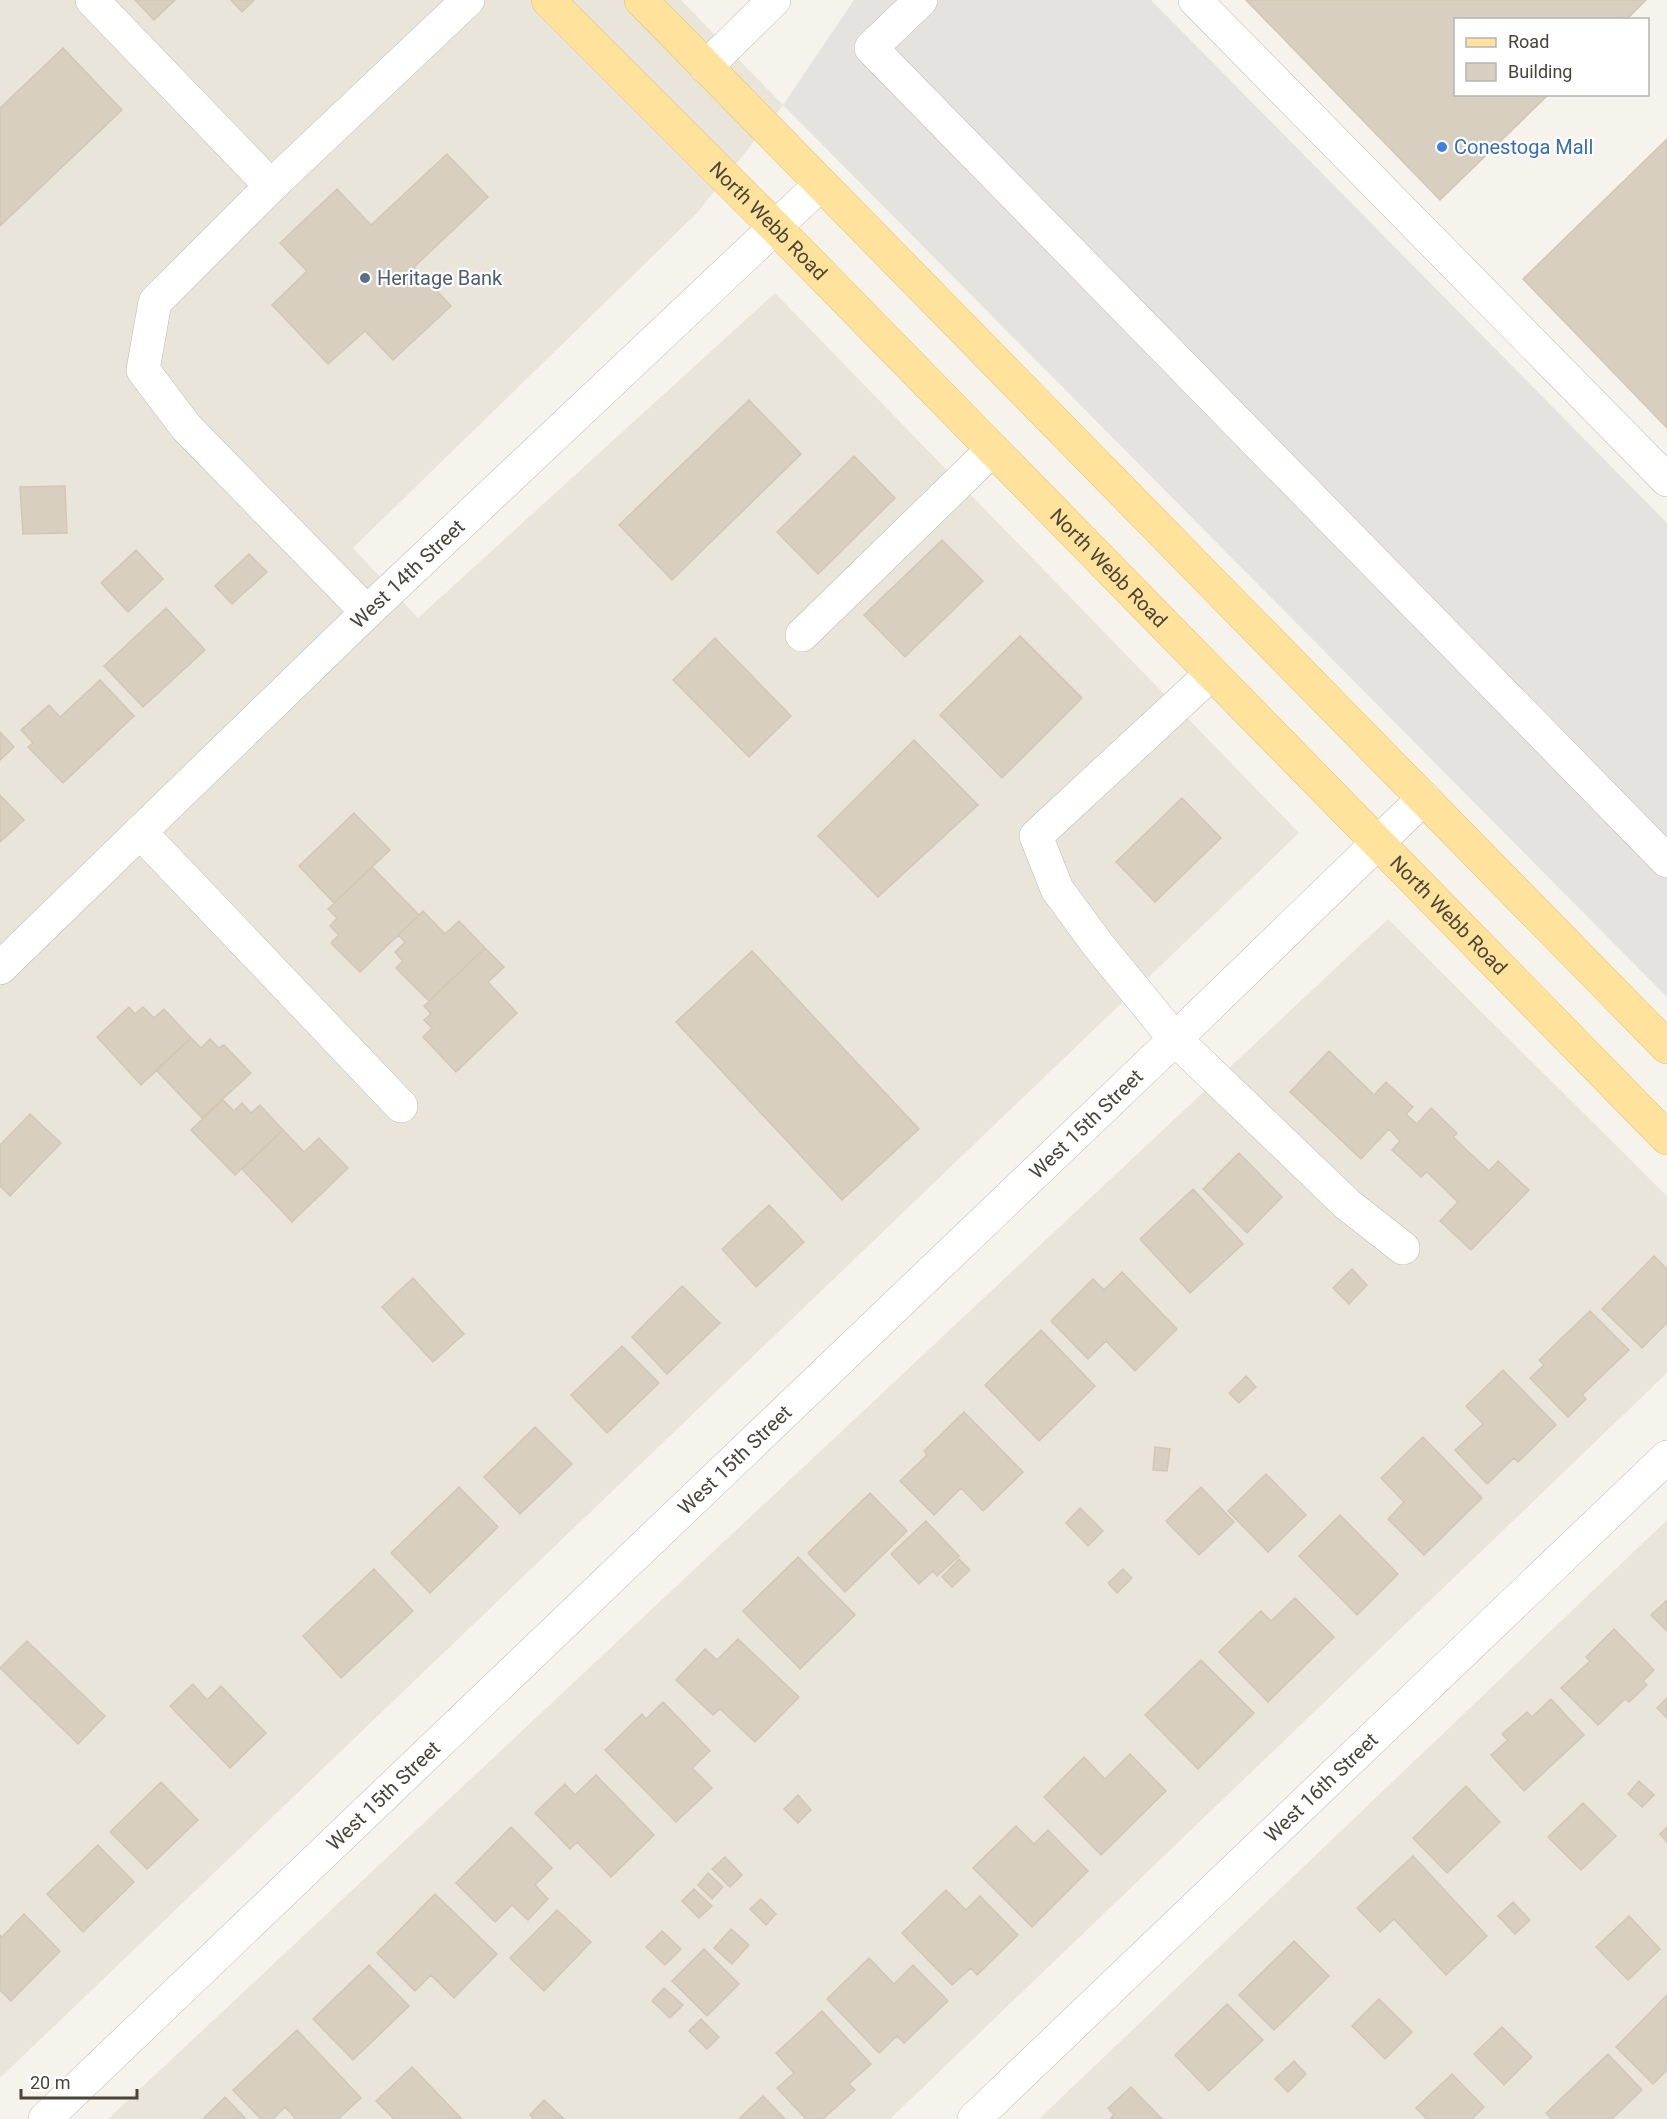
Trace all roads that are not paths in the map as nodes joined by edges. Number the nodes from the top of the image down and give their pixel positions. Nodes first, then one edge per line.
1 (92, 0) edge
2 (468, 0) edge
3 (548, 0) edge
4 (641, 0) edge
5 (774, 0) edge
6 (921, 0) edge
7 (1195, 0) edge
8 (706, 67) junction
9 (821, 184) junction
10 (271, 186) junction
11 (775, 227) junction
12 (992, 450) junction
13 (1667, 480) edge
14 (368, 612) junction
15 (802, 635) dead end
16 (1211, 674) junction
17 (1424, 798) junction
18 (140, 832) junction
19 (1377, 844) junction
20 (1667, 861) edge
21 (0, 968) edge
22 (1175, 1039) junction
23 (1667, 1047) edge
24 (401, 1106) dead end
25 (1667, 1138) edge
26 (1403, 1248) dead end
27 (1667, 1456) edge
28 (45, 2119) edge
29 (974, 2119) edge

1 - 10 street
2 - 10 street
3 - 11 main road, North Webb Road
4 - 8 main road
5 - 8 street
6 - 20 street
7 - 13 street
8 - 9 main road
9 - 11 street, West 14th Street
9 - 17 main road
10 - 14 street
11 - 12 main road, North Webb Road
11 - 14 street, West 14th Street
12 - 15 street
12 - 16 main road, North Webb Road
14 - 18 street, West 14th Street
16 - 19 main road, North Webb Road
16 - 22 street
17 - 19 street, West 15th Street
17 - 23 main road
18 - 21 street, West 14th Street
18 - 24 street
19 - 22 street, West 15th Street
19 - 25 main road, North Webb Road
22 - 26 street
22 - 28 street, West 15th Street
27 - 29 street, West 16th Street

